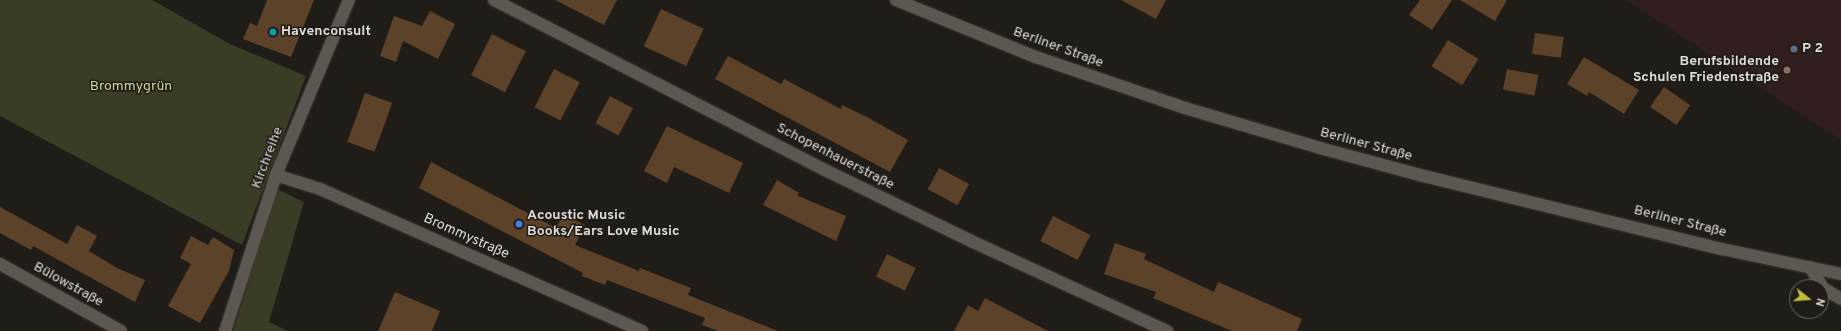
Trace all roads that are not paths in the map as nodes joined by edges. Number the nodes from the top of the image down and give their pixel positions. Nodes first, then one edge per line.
1 (349, 0) edge
2 (494, 0) edge
3 (896, 0) edge
4 (276, 175) junction
5 (0, 264) edge
6 (1810, 267) junction
7 (1841, 274) edge
8 (1841, 299) edge
9 (121, 331) edge
10 (225, 331) edge
11 (642, 331) edge
12 (1167, 331) edge

1 - 4 street, Kirchreihe
2 - 12 street, Schopenhauerstraße
3 - 6 street, Berliner Straße
4 - 10 street, Kirchreihe
4 - 11 street, Brommystraße
5 - 9 street, Bülowstraße
6 - 7 street, Berliner Straße
6 - 8 street

